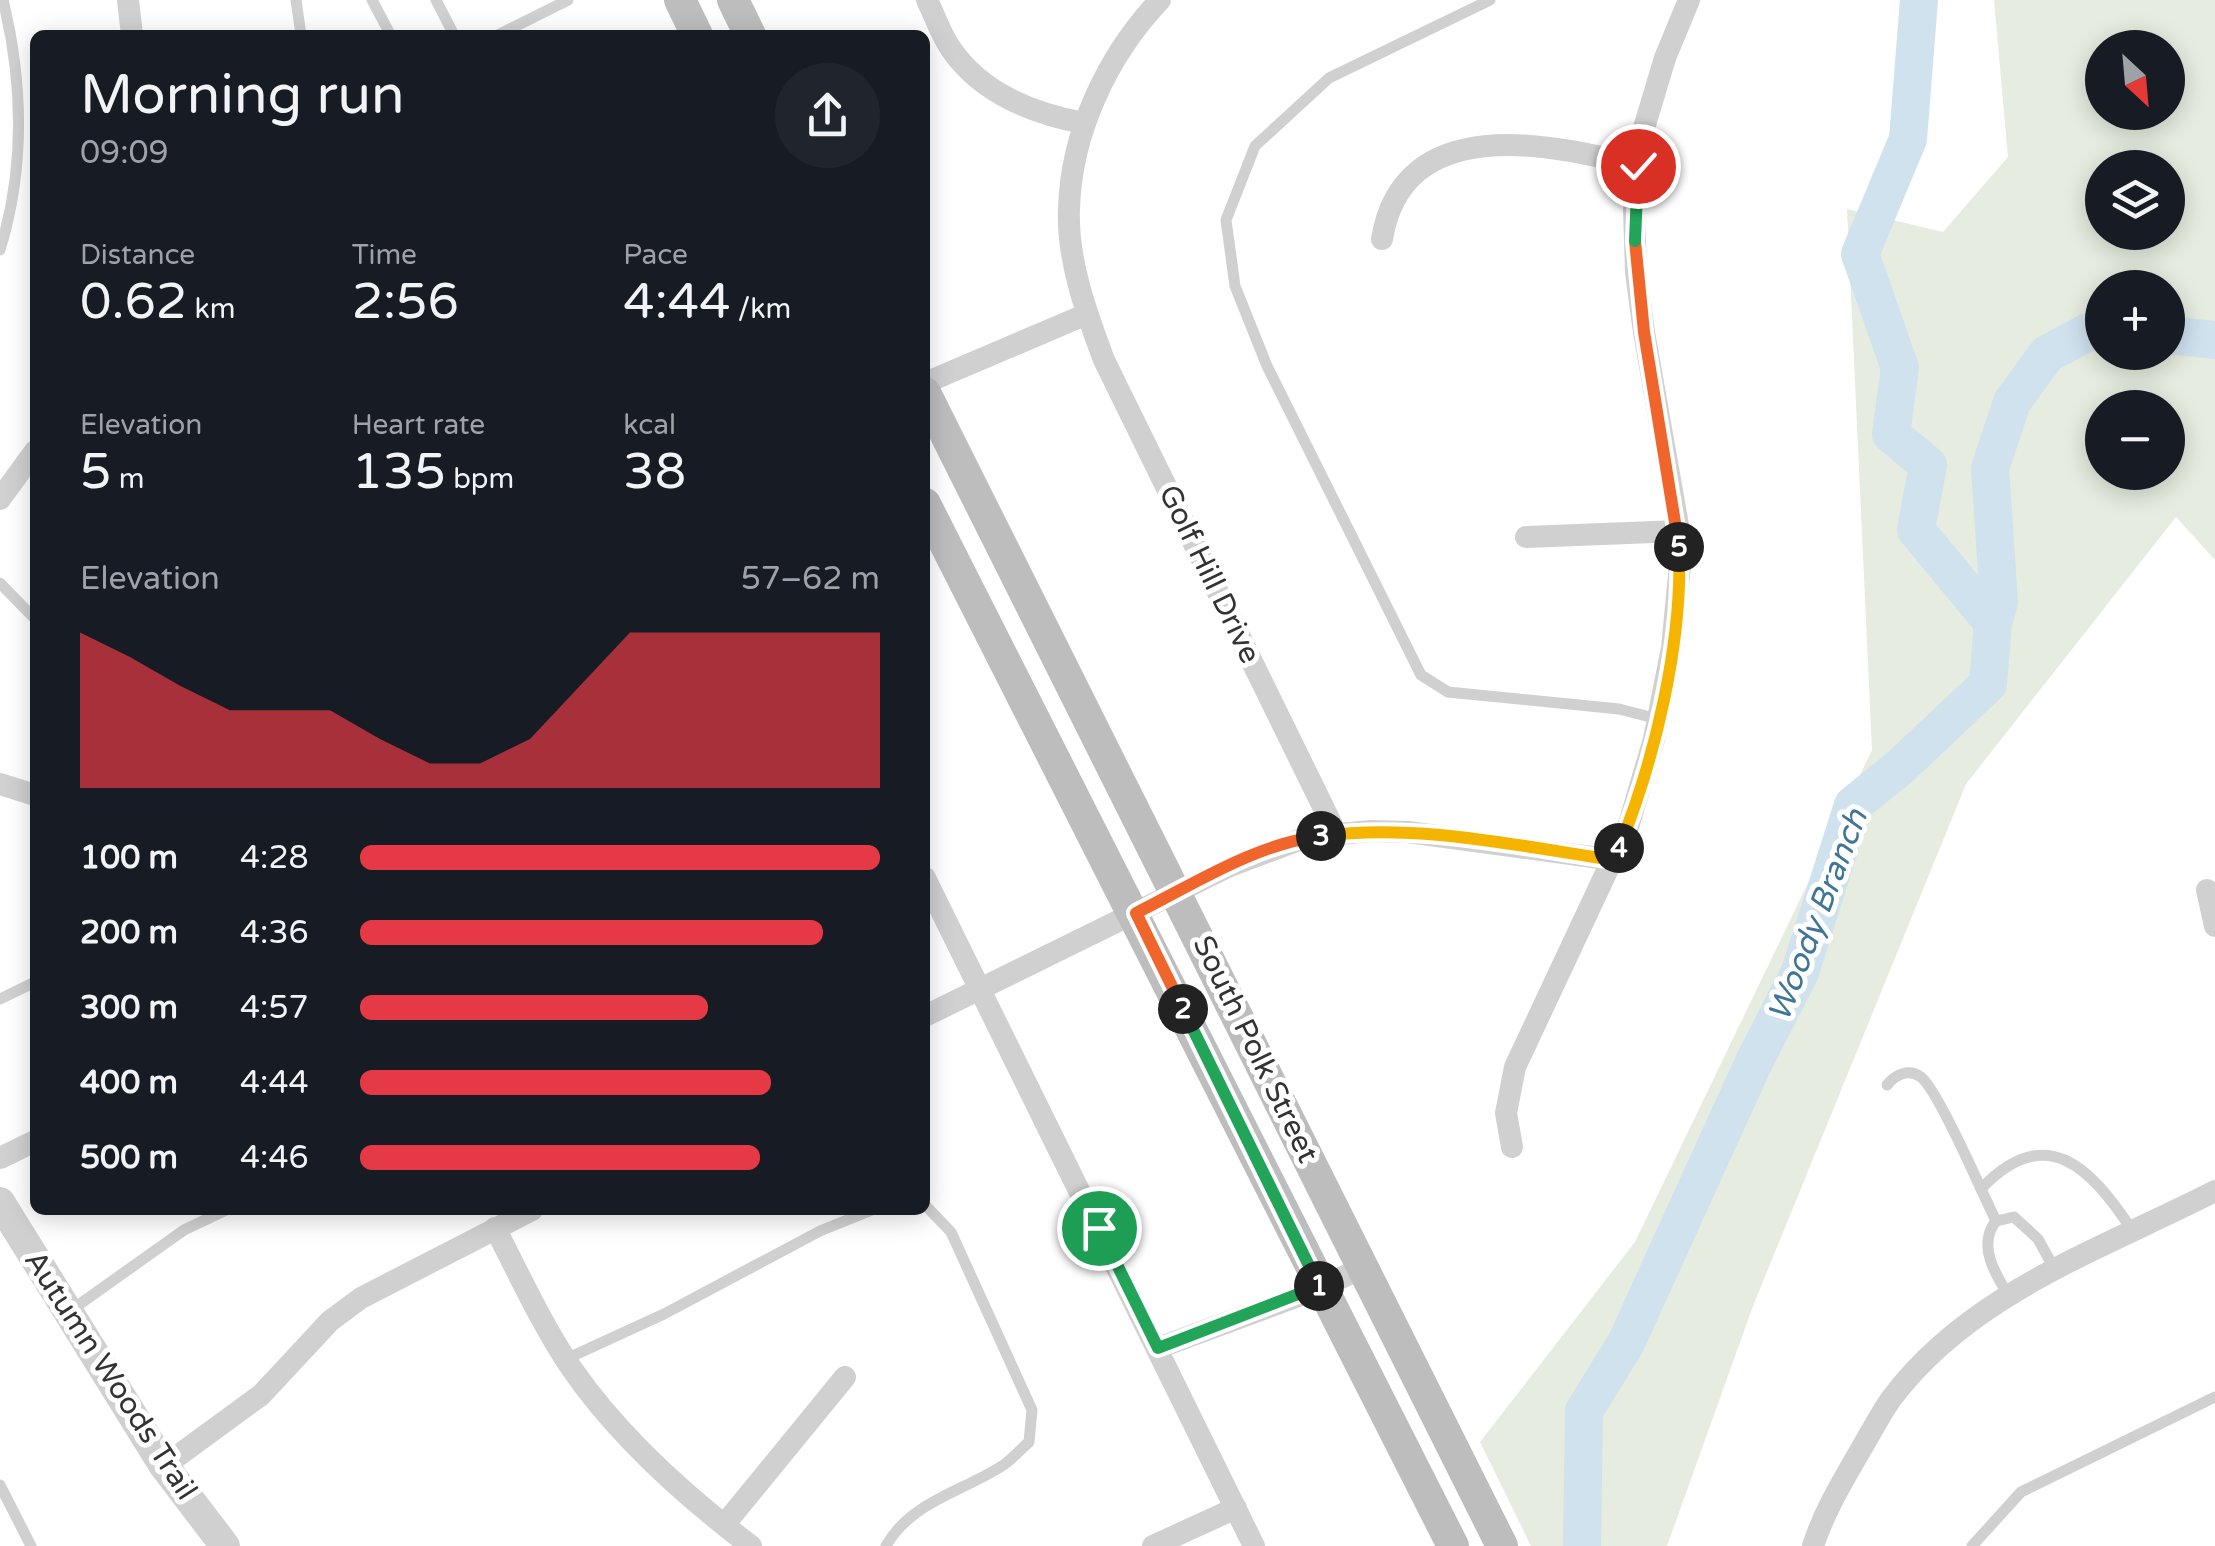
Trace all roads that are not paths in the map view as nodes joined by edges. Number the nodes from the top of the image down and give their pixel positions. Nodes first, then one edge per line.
1 (3, 0) edge
2 (128, 0) edge
3 (296, 0) edge
4 (372, 0) edge
5 (436, 0) edge
6 (568, 0) edge
7 (680, 0) edge
8 (733, 0) edge
9 (927, 0) edge
10 (1160, 0) edge
11 (1490, 0) edge
12 (1689, 0) edge
13 (131, 30) edge
14 (300, 30) edge
15 (387, 30) edge
16 (451, 30) edge
17 (508, 30) edge
18 (695, 30) edge
19 (748, 30) edge
20 (1084, 123) junction
21 (1638, 166) junction
22 (1382, 239) dead end
23 (0, 250) edge
24 (1087, 314) junction
25 (930, 381) edge
26 (930, 404) edge
27 (30, 458) edge
28 (0, 498) edge
29 (930, 525) edge
30 (1678, 531) junction
31 (1526, 537) dead end
32 (0, 583) edge
33 (30, 614) edge
34 (1658, 718) junction
35 (0, 784) edge
36 (30, 793) edge
37 (1336, 834) junction
38 (1614, 860) junction
39 (930, 888) edge
40 (2207, 890) dead end
41 (1178, 892) junction
42 (1136, 913) junction
43 (2215, 926) edge
44 (30, 984) edge
45 (981, 988) junction
46 (0, 999) edge
47 (930, 1014) edge
48 (1886, 1085) dead end
49 (30, 1143) edge
50 (1512, 1147) dead end
51 (0, 1158) edge
52 (1980, 1189) junction
53 (2215, 1191) edge
54 (0, 1202) edge
55 (930, 1210) edge
56 (216, 1215) edge
57 (522, 1215) edge
58 (860, 1215) edge
59 (1996, 1221) junction
60 (495, 1228) junction
61 (2132, 1230) junction
62 (1364, 1267) junction
63 (2056, 1270) junction
64 (1320, 1288) junction
65 (2008, 1296) junction
66 (68, 1312) junction
67 (1158, 1348) junction
68 (566, 1358) junction
69 (845, 1378) dead end
70 (2215, 1397) edge
71 (164, 1466) junction
72 (0, 1485) edge
73 (1236, 1508) junction
74 (724, 1525) junction
75 (31, 1546) edge
76 (225, 1546) edge
77 (751, 1546) edge
78 (886, 1546) edge
79 (1153, 1546) edge
80 (1254, 1546) edge
81 (1453, 1546) edge
82 (1502, 1546) edge
83 (1812, 1546) edge
84 (1972, 1546) edge

1 - 23 lane
2 - 13 street
3 - 14 lane
4 - 15 lane
5 - 16 lane
6 - 17 lane
7 - 18 main road
8 - 19 main road
9 - 20 street
10 - 20 street, Golf Hill Drive
11 - 34 lane
12 - 21 street
20 - 24 street, Golf Hill Drive
21 - 22 street
21 - 30 street
24 - 25 street
24 - 37 street, Golf Hill Drive
26 - 41 main road, South Polk Street
27 - 28 street
29 - 42 main road, South Polk Street
30 - 31 street
30 - 34 street
32 - 33 lane
34 - 38 street
35 - 36 street
37 - 38 street
37 - 41 street
38 - 50 street
39 - 45 street
40 - 43 street
41 - 42 street
41 - 62 main road, South Polk Street
42 - 45 street
42 - 64 main road, South Polk Street
44 - 46 lane
45 - 47 street
45 - 67 street
48 - 52 lane
49 - 51 street
52 - 59 lane
52 - 61 lane
53 - 61 street
54 - 66 street, Autumn Woods Trail
55 - 78 lane
56 - 66 lane
57 - 60 street
58 - 68 lane
59 - 63 lane
59 - 65 lane
60 - 68 street
60 - 71 street
61 - 63 street
62 - 64 street
62 - 82 main road, South Polk Street
63 - 65 street
64 - 67 street
64 - 81 main road, South Polk Street
65 - 83 street
66 - 71 street, Autumn Woods Trail
67 - 73 street
68 - 74 street
69 - 74 street
70 - 84 lane
71 - 76 street, Autumn Woods Trail
72 - 75 lane
73 - 79 street
73 - 80 street
74 - 77 street

